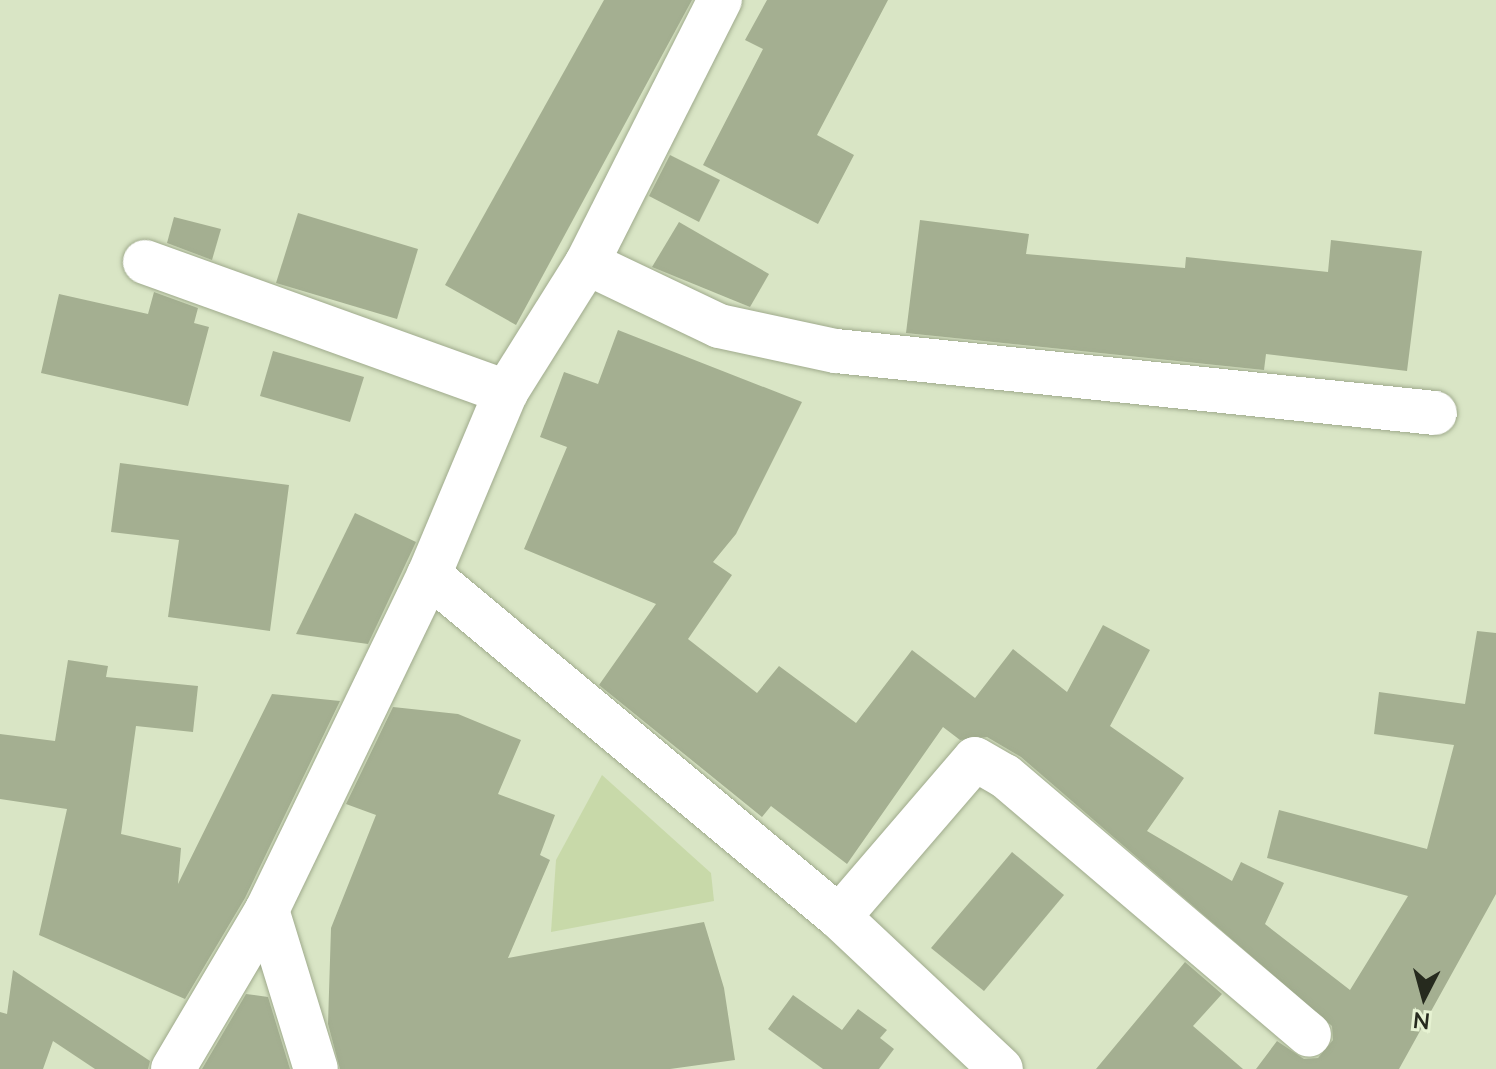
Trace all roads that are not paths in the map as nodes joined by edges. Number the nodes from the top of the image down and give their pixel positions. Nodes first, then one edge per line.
1 (720, 0) edge
2 (145, 262) dead end
3 (587, 263) junction
4 (506, 392) junction
5 (1435, 413) dead end
6 (429, 575) junction
7 (267, 910) junction
8 (839, 917) junction
9 (1309, 1035) dead end
10 (983, 1066) edge
11 (173, 1069) edge
12 (316, 1069) edge

1 - 3 street
2 - 4 street
3 - 4 street
3 - 5 street
4 - 6 street
6 - 7 street
6 - 8 street
7 - 11 street
7 - 12 street
8 - 9 street
8 - 10 street

